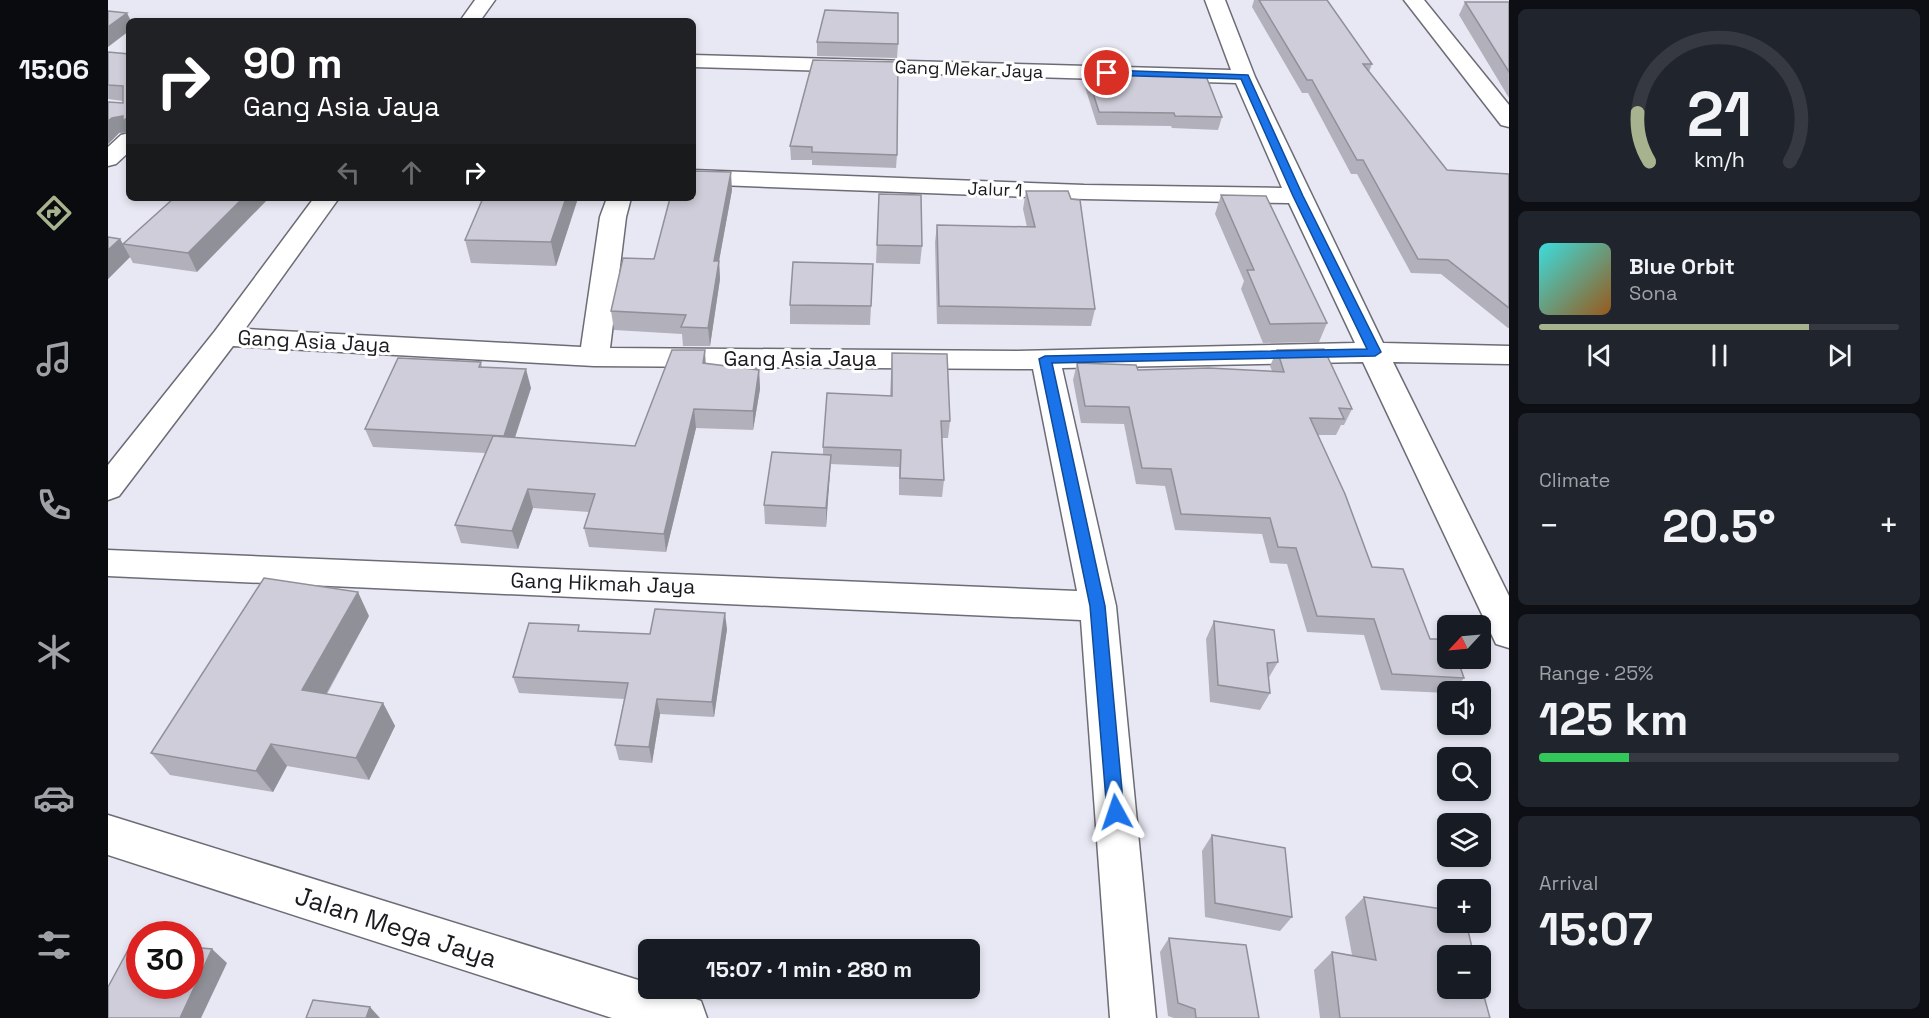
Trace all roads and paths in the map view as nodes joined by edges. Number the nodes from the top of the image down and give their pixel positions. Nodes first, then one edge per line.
1 (485, 0) edge
2 (1215, 0) edge
3 (1414, 0) edge
4 (472, 18) edge
5 (696, 61) edge
6 (1244, 77) junction
7 (1509, 120) edge
8 (126, 143) edge
9 (108, 159) edge
10 (696, 177) edge
11 (1298, 196) junction
12 (325, 201) edge
13 (618, 201) edge
14 (225, 337) junction
15 (1375, 352) junction
16 (1509, 355) edge
17 (594, 357) junction
18 (1045, 359) junction
19 (108, 488) edge
20 (108, 562) edge
21 (1098, 606) junction
22 (1504, 613) edge
23 (108, 835) edge
24 (684, 1018) edge
25 (1133, 1018) edge

1 - 4 street
2 - 6 street
3 - 7 street
5 - 6 street, Gang Mekar Jaya
6 - 11 street
8 - 9 street
10 - 11 street, Jalur 1
11 - 15 street
12 - 14 street
13 - 17 street
14 - 17 street, Gang Asia Jaya
14 - 19 street
15 - 16 street, Gang Asia Jaya
15 - 18 street, Gang Asia Jaya
15 - 22 street
17 - 18 street, Gang Asia Jaya
18 - 21 street
20 - 21 street, Gang Hikmah Jaya
21 - 25 street
23 - 24 street, Jalan Mega Jaya

